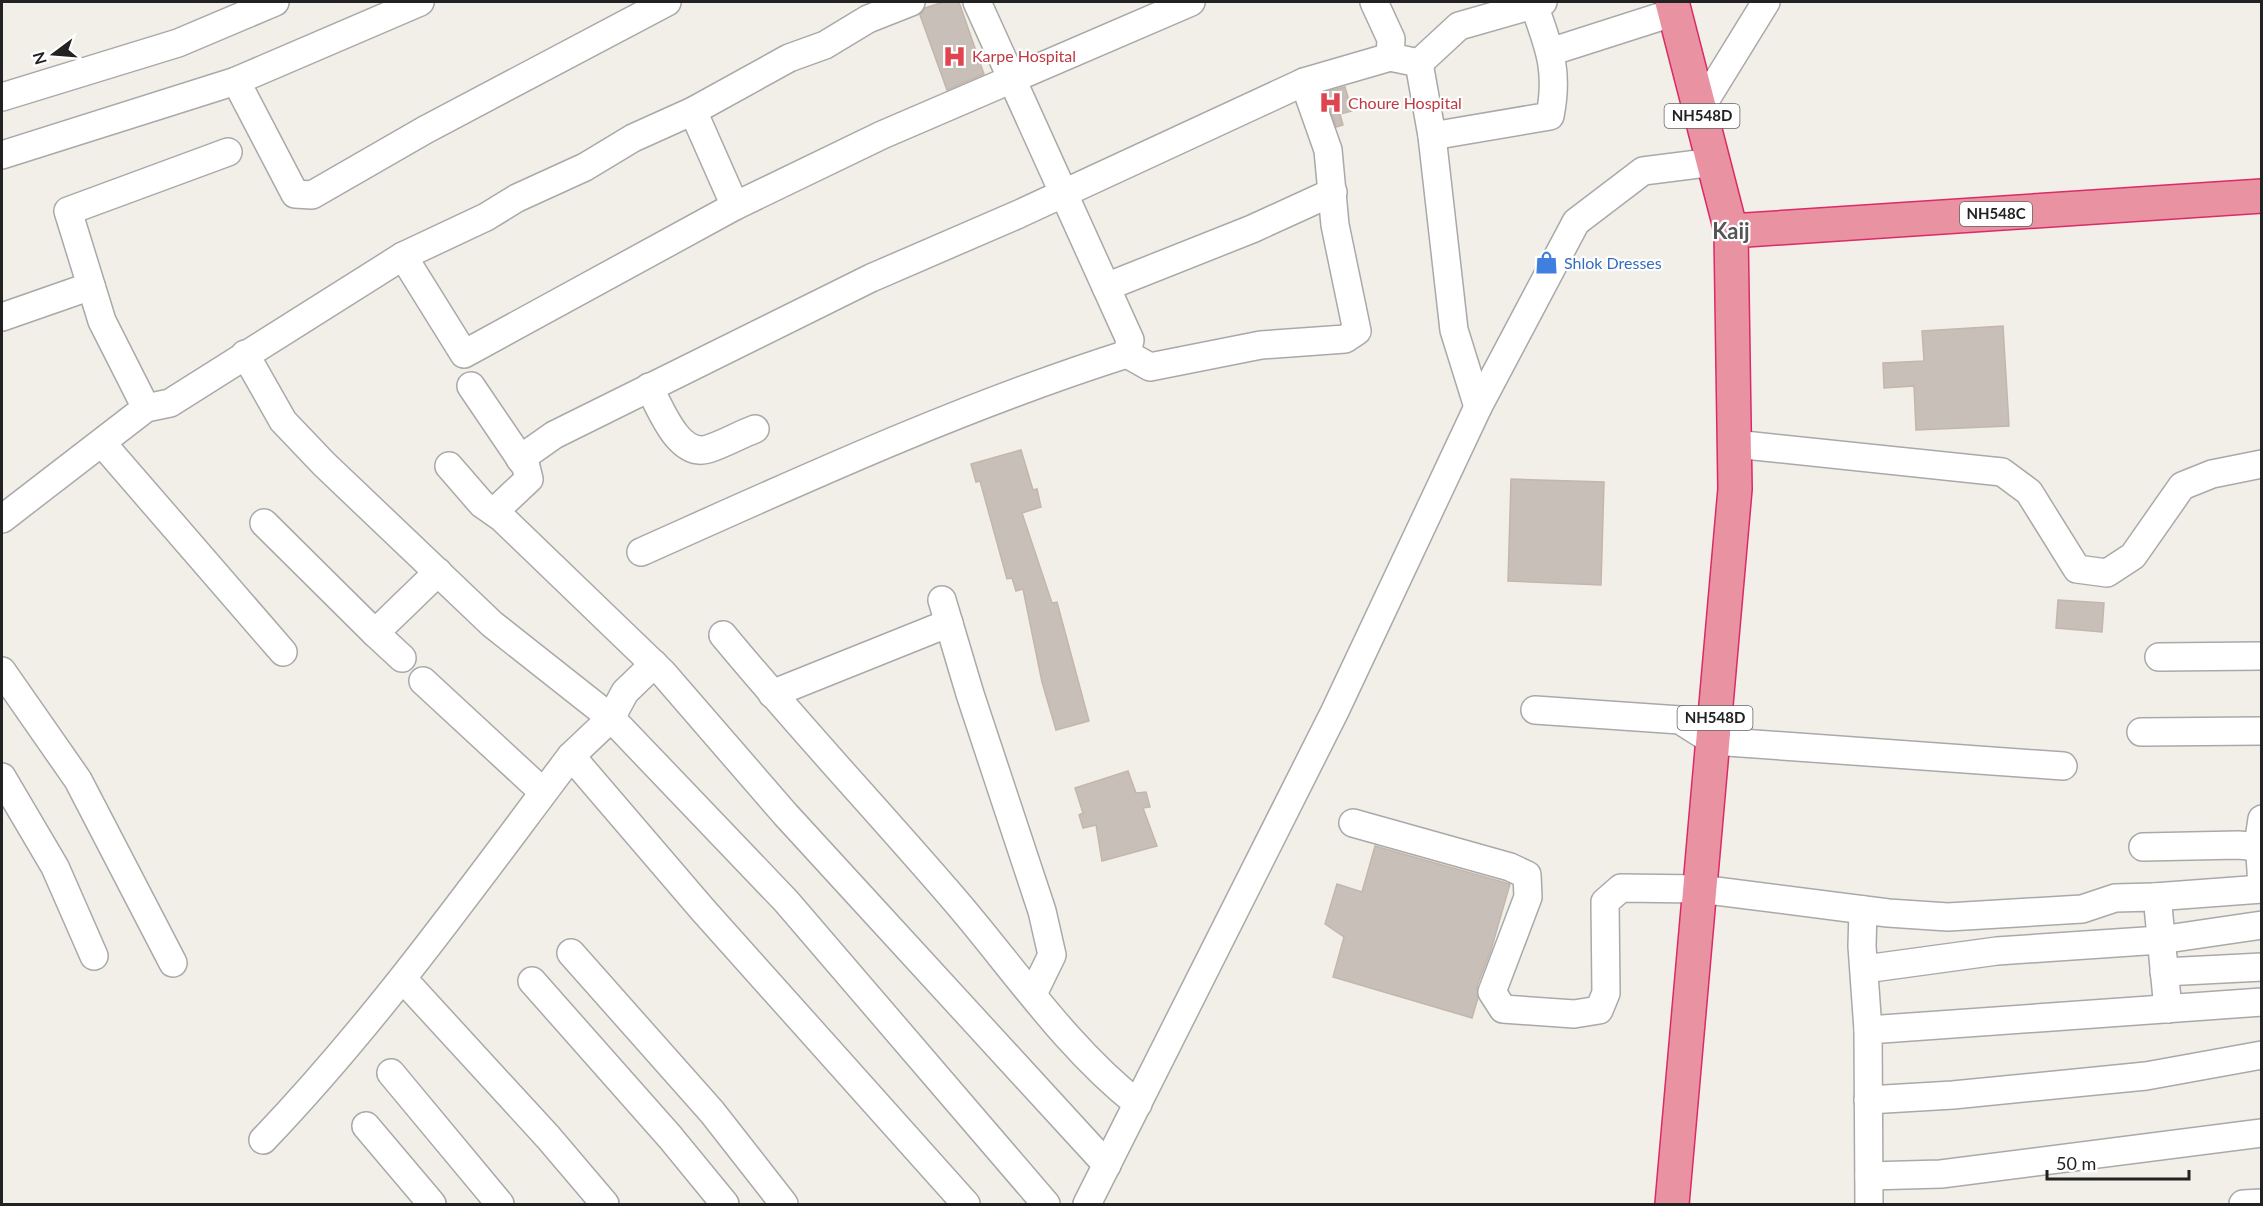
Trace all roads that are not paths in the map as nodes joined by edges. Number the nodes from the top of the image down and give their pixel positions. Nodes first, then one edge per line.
1 (275, 2) edge
2 (420, 2) edge
3 (667, 2) edge
4 (911, 2) edge
5 (977, 2) edge
6 (1191, 2) edge
7 (1374, 2) edge
8 (1766, 2) edge
9 (1539, 3) edge
10 (1674, 7) edge
11 (1550, 52) junction
12 (1390, 57) junction
13 (1419, 63) junction
14 (1013, 80) junction
15 (236, 81) junction
16 (1304, 82) junction
17 (2, 98) edge
18 (1700, 109) junction
19 (693, 111) junction
20 (1432, 136) junction
21 (228, 152) dead end
22 (2, 155) edge
23 (1714, 162) junction
24 (1065, 192) junction
25 (1333, 192) junction
26 (2262, 196) edge
27 (735, 206) junction
28 (1731, 231) junction
29 (403, 256) junction
30 (91, 286) junction
31 (1106, 287) junction
32 (2, 317) edge
33 (245, 354) junction
34 (1127, 354) junction
35 (471, 386) dead end
36 (649, 387) junction
37 (1478, 407) junction
38 (146, 408) junction
39 (755, 429) dead end
40 (102, 443) junction
41 (1735, 444) junction
42 (520, 459) junction
43 (2262, 464) edge
44 (449, 466) dead end
45 (494, 513) junction
46 (2, 519) edge
47 (264, 523) dead end
48 (641, 552) dead end
49 (438, 572) junction
50 (375, 633) junction
51 (723, 635) dead end
52 (283, 652) dead end
53 (2262, 656) edge
54 (2159, 657) dead end
55 (402, 658) dead end
56 (654, 664) junction
57 (2, 672) edge
58 (423, 681) dead end
59 (772, 694) junction
60 (1534, 710) dead end
61 (611, 718) junction
62 (2262, 731) edge
63 (2141, 732) dead end
64 (1713, 741) junction
65 (571, 756) junction
66 (2062, 766) dead end
67 (2, 777) edge
68 (543, 792) junction
69 (1353, 823) dead end
70 (2261, 832) edge
71 (2143, 848) dead end
72 (2262, 888) edge
73 (1700, 889) junction
74 (2154, 897) junction
75 (1863, 910) junction
76 (2262, 925) edge
77 (2160, 940) junction
78 (571, 953) dead end
79 (94, 956) dead end
80 (173, 963) dead end
81 (2262, 967) edge
82 (1865, 969) junction
83 (2164, 972) junction
84 (403, 979) junction
85 (532, 981) dead end
86 (1033, 993) junction
87 (2262, 1002) edge
88 (2168, 1009) junction
89 (1868, 1030) junction
90 (2262, 1055) edge
91 (391, 1073) dead end
92 (1868, 1100) junction
93 (1138, 1104) junction
94 (366, 1125) dead end
95 (2262, 1133) edge
96 (263, 1140) dead end
97 (1107, 1165) junction
98 (1869, 1176) junction
99 (2262, 1203) edge
100 (432, 1204) edge
101 (500, 1204) edge
102 (605, 1204) edge
103 (724, 1204) edge
104 (784, 1204) edge
105 (966, 1204) edge
106 (1046, 1204) edge
107 (1087, 1204) edge
108 (1672, 1204) edge
109 (1869, 1204) edge
110 (2243, 1204) edge

1 - 17 street
2 - 15 street
3 - 15 street
4 - 19 street
5 - 14 street
6 - 14 street
7 - 12 street
8 - 18 street
9 - 11 street
9 - 13 street
10 - 11 street
10 - 18 highway, NH548D
11 - 20 street
12 - 13 street
12 - 16 street
13 - 20 street
14 - 24 street
14 - 27 street
15 - 22 street
16 - 24 street
16 - 25 street
18 - 23 highway, NH548D
19 - 27 street
19 - 29 street
20 - 37 street
21 - 30 street
23 - 28 highway, NH548D
23 - 37 street
24 - 31 street
24 - 36 street
25 - 31 street
25 - 34 street
26 - 28 highway, NH548C
27 - 29 street
28 - 41 highway, NH548D
29 - 33 street
30 - 32 street
30 - 38 street
31 - 34 street
33 - 38 street
33 - 49 street
34 - 48 street
35 - 42 street
36 - 39 street
36 - 42 street
37 - 93 street
38 - 40 street
40 - 46 street
40 - 52 street
41 - 43 street
41 - 64 highway, NH548D
42 - 45 street
44 - 45 street
45 - 56 street
47 - 50 street
49 - 50 street
49 - 61 street
50 - 55 street
51 - 59 street
53 - 54 street
56 - 61 street
56 - 97 street
57 - 80 street
58 - 68 street
59 - 86 street
59 - 86 street
60 - 64 street
61 - 65 street
61 - 106 street
62 - 63 street
64 - 66 street
64 - 73 highway, NH548D
65 - 68 street
65 - 105 street
67 - 79 street
68 - 84 street
69 - 73 street
70 - 71 street
70 - 72 street
72 - 74 street
73 - 75 street
73 - 108 highway, NH548D
74 - 75 street
74 - 77 street
75 - 82 street
76 - 77 street
77 - 82 street
77 - 83 street
78 - 104 street
81 - 83 street
82 - 89 street
83 - 88 street
84 - 96 street
84 - 102 street
85 - 103 street
86 - 93 street
87 - 88 street
88 - 89 street
89 - 92 street
90 - 92 street
91 - 101 street
92 - 98 street
93 - 97 street
94 - 100 street
95 - 98 street
97 - 107 street
98 - 109 street
99 - 110 street

